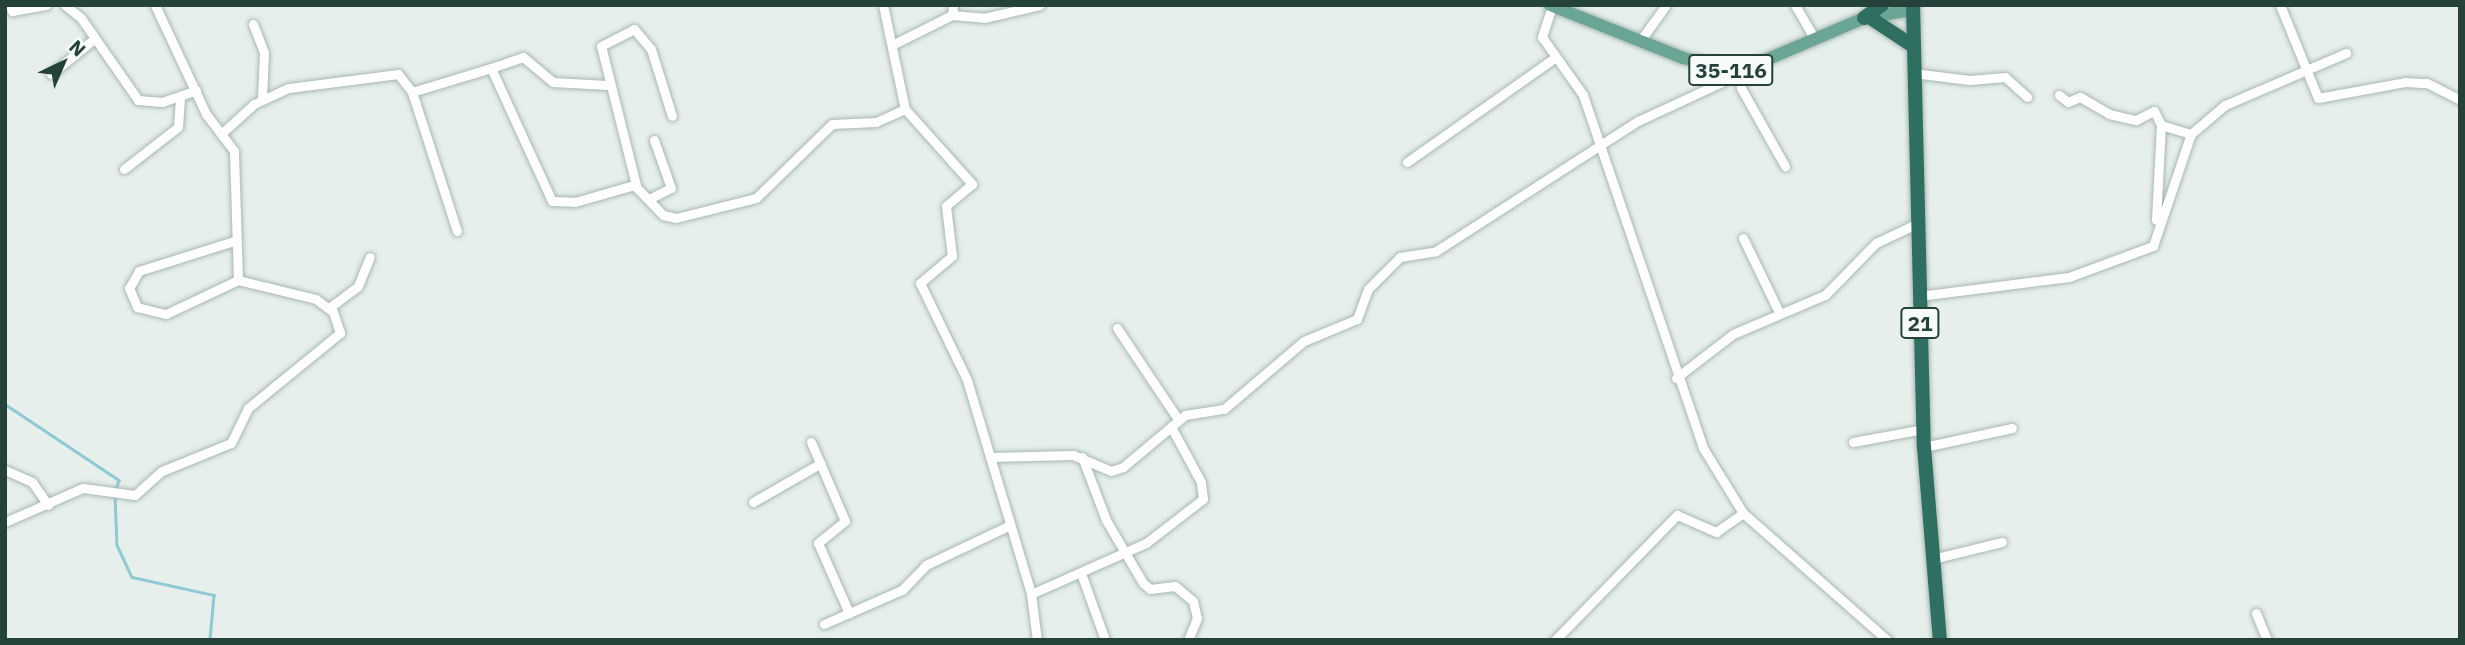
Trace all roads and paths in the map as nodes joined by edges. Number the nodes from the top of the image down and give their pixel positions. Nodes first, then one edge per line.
1 (46, 5) edge
2 (65, 5) edge
3 (155, 5) edge
4 (883, 5) edge
5 (1040, 5) edge
6 (1666, 5) edge
7 (1795, 5) edge
8 (1882, 5) edge
9 (2280, 5) edge
10 (1551, 6) edge
11 (1912, 8) edge
12 (9, 10) edge
13 (953, 10) edge
14 (1867, 17) junction
15 (253, 24) dead end
16 (1813, 36) junction
17 (94, 39) junction
18 (1640, 41) junction
19 (894, 44) junction
20 (1910, 44) junction
21 (2346, 53) dead end
22 (1556, 57) junction
23 (491, 68) junction
24 (1723, 70) junction
25 (2307, 70) junction
26 (1740, 71) junction
27 (1911, 73) junction
28 (51, 74) dead end
29 (607, 85) junction
30 (196, 90) junction
31 (412, 92) junction
32 (2059, 95) dead end
33 (180, 96) junction
34 (2027, 97) dead end
35 (262, 99) junction
36 (2460, 100) edge
37 (905, 109) junction
38 (672, 116) dead end
39 (2161, 125) junction
40 (222, 133) junction
41 (2191, 134) junction
42 (654, 140) dead end
43 (1600, 144) junction
44 (1407, 162) dead end
45 (1785, 166) dead end
46 (124, 169) dead end
47 (636, 185) junction
48 (651, 198) junction
49 (1916, 224) junction
50 (457, 231) dead end
51 (1743, 238) dead end
52 (234, 241) junction
53 (2153, 246) junction
54 (370, 257) dead end
55 (239, 280) junction
56 (1919, 296) junction
57 (329, 308) junction
58 (1779, 312) junction
59 (1117, 328) dead end
60 (1676, 378) junction
61 (1178, 419) junction
62 (1171, 427) junction
63 (2012, 428) dead end
64 (1923, 429) junction
65 (811, 442) dead end
66 (1853, 442) dead end
67 (1924, 447) junction
68 (990, 457) junction
69 (1082, 457) junction
70 (821, 463) junction
71 (5, 470) edge
72 (753, 502) dead end
73 (48, 505) junction
74 (1743, 513) junction
75 (5, 522) edge
76 (1006, 527) junction
77 (2002, 542) dead end
78 (1123, 551) junction
79 (1933, 559) junction
80 (1082, 576) junction
81 (1031, 594) junction
82 (849, 613) junction
83 (2256, 613) dead end
84 (824, 624) dead end
85 (1037, 640) edge
86 (1105, 640) edge
87 (1188, 640) edge
88 (1555, 640) edge
89 (1887, 640) edge
90 (1940, 640) edge
91 (2267, 640) edge

1 - 12 street
2 - 17 street
3 - 30 street
4 - 19 street
5 - 13 street
6 - 18 street
7 - 16 street
8 - 14 highway
9 - 25 street
10 - 18 main road, 35-116
10 - 22 street
11 - 14 main road, 35-116
11 - 20 highway, 21
13 - 19 street
14 - 16 main road, 35-116
14 - 20 highway
15 - 35 street
16 - 26 main road, 35-116
17 - 28 street
17 - 33 street
18 - 24 main road, 35-116
19 - 37 street
20 - 27 highway, 21
21 - 25 street
22 - 43 street
22 - 44 street
23 - 29 street
23 - 31 street
23 - 47 street
24 - 26 main road, 35-116
24 - 43 street
25 - 36 street
25 - 41 street
26 - 45 street
27 - 34 street
27 - 49 highway, 21
29 - 38 street
29 - 47 street
30 - 33 street
30 - 40 street
31 - 35 street
31 - 50 street
32 - 39 street
33 - 46 street
35 - 40 street
37 - 48 street
37 - 68 street
39 - 41 street
39 - 53 street
40 - 52 street
41 - 53 street
42 - 48 street
43 - 60 street
43 - 61 street
47 - 48 street
49 - 56 highway, 21
49 - 58 street
51 - 58 street
52 - 55 street
52 - 55 street
53 - 56 street
54 - 57 street
55 - 57 street
56 - 64 highway, 21
57 - 73 street
58 - 60 street
59 - 61 street
60 - 74 street
61 - 62 street
62 - 69 street
62 - 78 street
63 - 67 street
64 - 66 street
64 - 67 highway, 21
65 - 70 street
67 - 79 highway, 21
68 - 69 street
68 - 76 street
69 - 78 street
70 - 72 street
70 - 82 street
71 - 73 street
73 - 75 street
74 - 88 street
74 - 89 street
76 - 81 street
76 - 82 street
77 - 79 street
78 - 80 street
78 - 87 street
79 - 90 highway, 21
80 - 81 street
80 - 86 street
81 - 85 street
82 - 84 street
83 - 91 street

